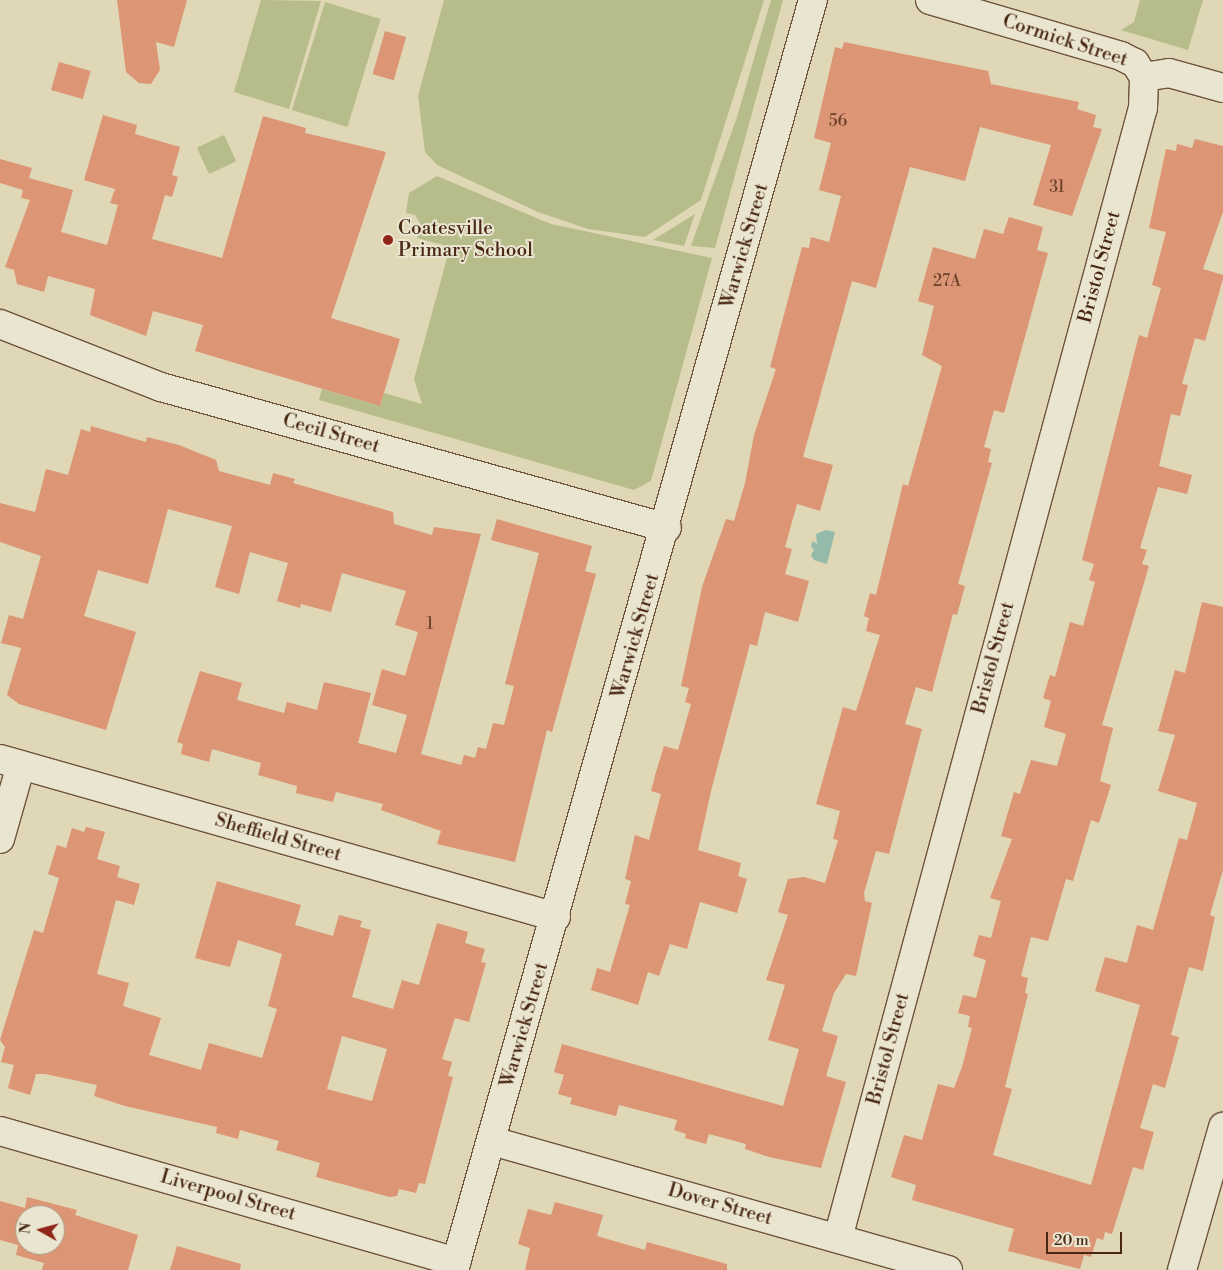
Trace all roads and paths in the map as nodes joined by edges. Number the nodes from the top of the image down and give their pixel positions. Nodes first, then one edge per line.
1 (813, 0) edge
2 (930, 0) edge
3 (1144, 77) junction
4 (1223, 88) edge
5 (0, 324) edge
6 (667, 528) junction
7 (11, 762) edge
8 (0, 839) edge
9 (556, 917) junction
10 (1223, 1127) edge
11 (0, 1131) edge
12 (492, 1141) junction
13 (838, 1238) junction
14 (455, 1266) edge
15 (948, 1270) edge
16 (1182, 1270) edge

1 - 6 street, Warwick Street
2 - 3 street, Cormick Street
3 - 4 street, Cormick Street
3 - 13 street, Bristol Street
5 - 6 street, Cecil Street
6 - 9 street, Warwick Street
7 - 8 street
7 - 9 street, Sheffield Street
9 - 12 street, Warwick Street
10 - 16 street
11 - 14 street, Liverpool Street
12 - 13 street, Dover Street
12 - 14 street, Warwick Street
13 - 15 street, Dover Street

